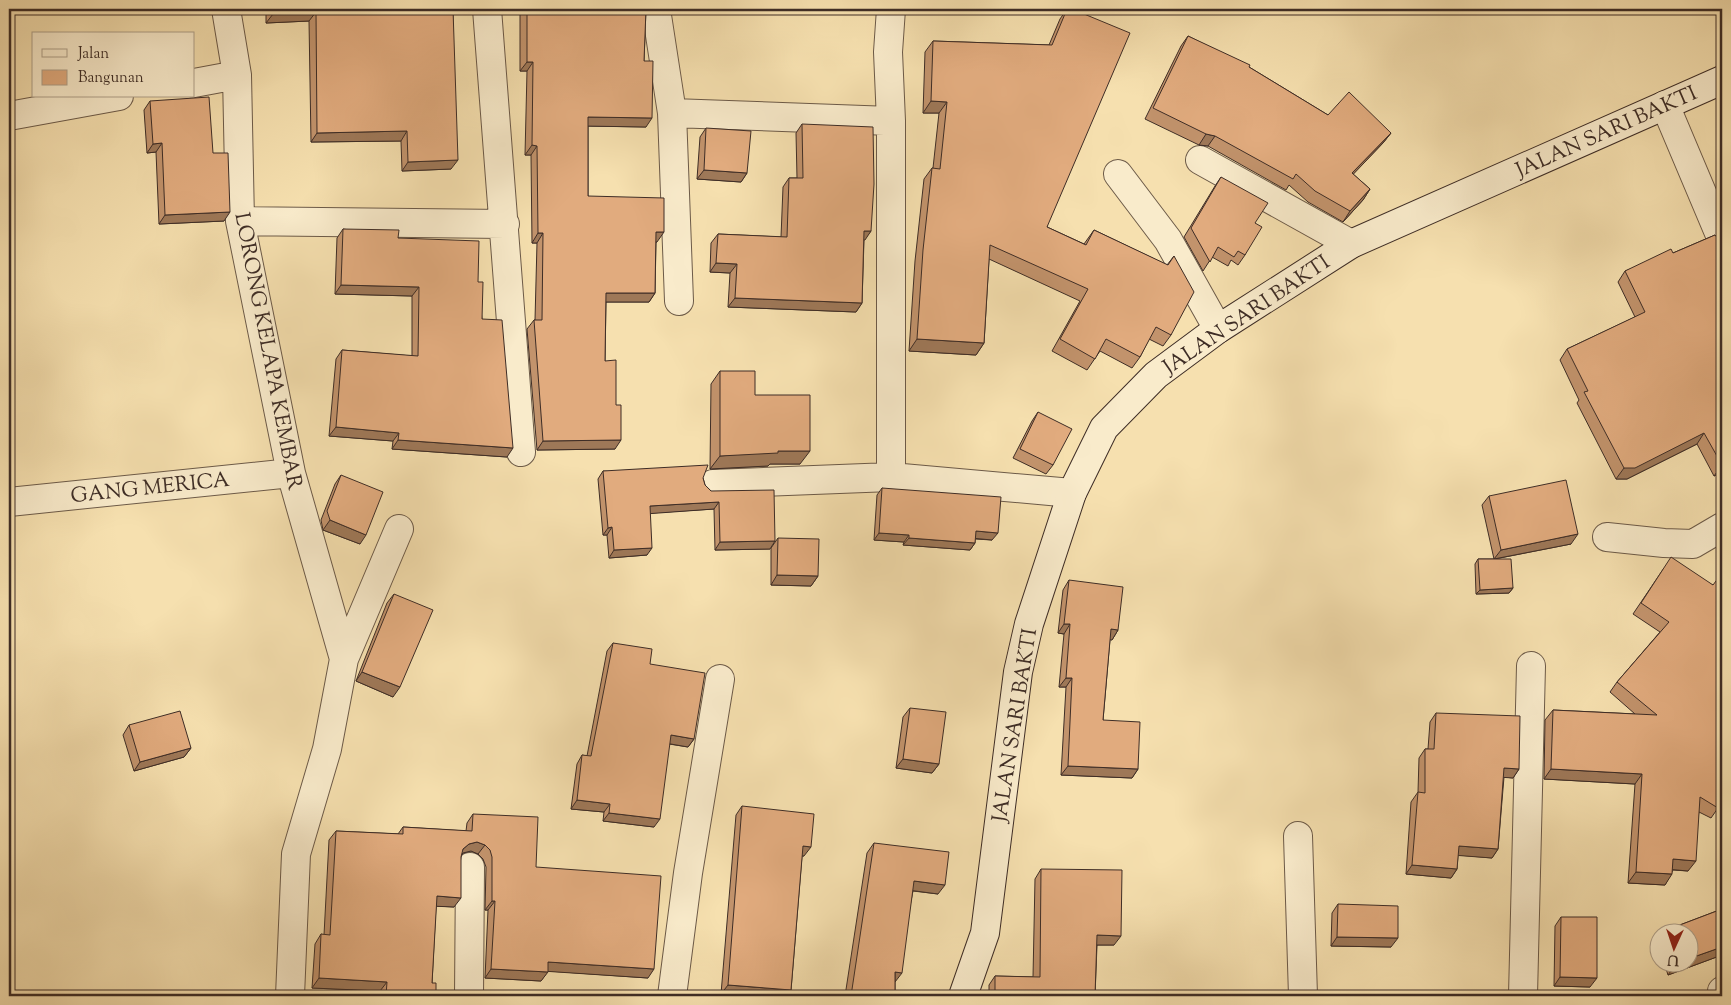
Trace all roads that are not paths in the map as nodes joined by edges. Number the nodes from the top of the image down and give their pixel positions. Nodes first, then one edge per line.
1 (226, 9) edge
2 (487, 9) edge
3 (656, 9) edge
4 (891, 9) edge
5 (237, 75) junction
6 (1722, 80) edge
7 (195, 83) edge
8 (108, 98) edge
9 (1665, 105) junction
10 (672, 113) junction
11 (9, 116) edge
12 (891, 121) junction
13 (1200, 160) dead end
14 (1118, 174) dead end
15 (240, 221) junction
16 (505, 224) junction
17 (1722, 240) edge
18 (1351, 244) junction
19 (679, 301) dead end
20 (1218, 329) junction
21 (521, 452) dead end
22 (291, 472) junction
23 (891, 477) junction
24 (713, 484) dead end
25 (1072, 492) junction
26 (9, 502) edge
27 (1722, 527) edge
28 (399, 529) dead end
29 (1607, 537) dead end
30 (344, 659) junction
31 (1530, 666) dead end
32 (720, 679) dead end
33 (1298, 836) dead end
34 (470, 866) dead end
35 (1722, 991) edge
36 (290, 996) edge
37 (469, 996) edge
38 (672, 996) edge
39 (963, 996) edge
40 (1303, 996) edge
41 (1523, 996) edge
42 (1722, 996) edge

1 - 5 street, LORONG KELAPA KEMBAR
2 - 16 street
3 - 10 street
4 - 12 street
5 - 7 street
5 - 15 street, LORONG KELAPA KEMBAR
6 - 9 street, JALAN SARI BAKTI
8 - 11 street
9 - 17 street
9 - 18 street, JALAN SARI BAKTI
10 - 12 street
10 - 19 street
12 - 23 street
13 - 18 street
14 - 20 street
15 - 16 street
15 - 22 street, LORONG KELAPA KEMBAR
16 - 21 street
18 - 20 street, JALAN SARI BAKTI
20 - 25 street, JALAN SARI BAKTI
22 - 26 street, GANG MERICA
22 - 30 street, LORONG KELAPA KEMBAR
23 - 24 street
23 - 25 street
25 - 39 street, JALAN SARI BAKTI
27 - 29 street
28 - 30 street, LORONG KELAPA KEMBAR
30 - 36 street, LORONG KELAPA KEMBAR
31 - 41 street
32 - 38 street
33 - 40 street
34 - 37 street
35 - 42 street

